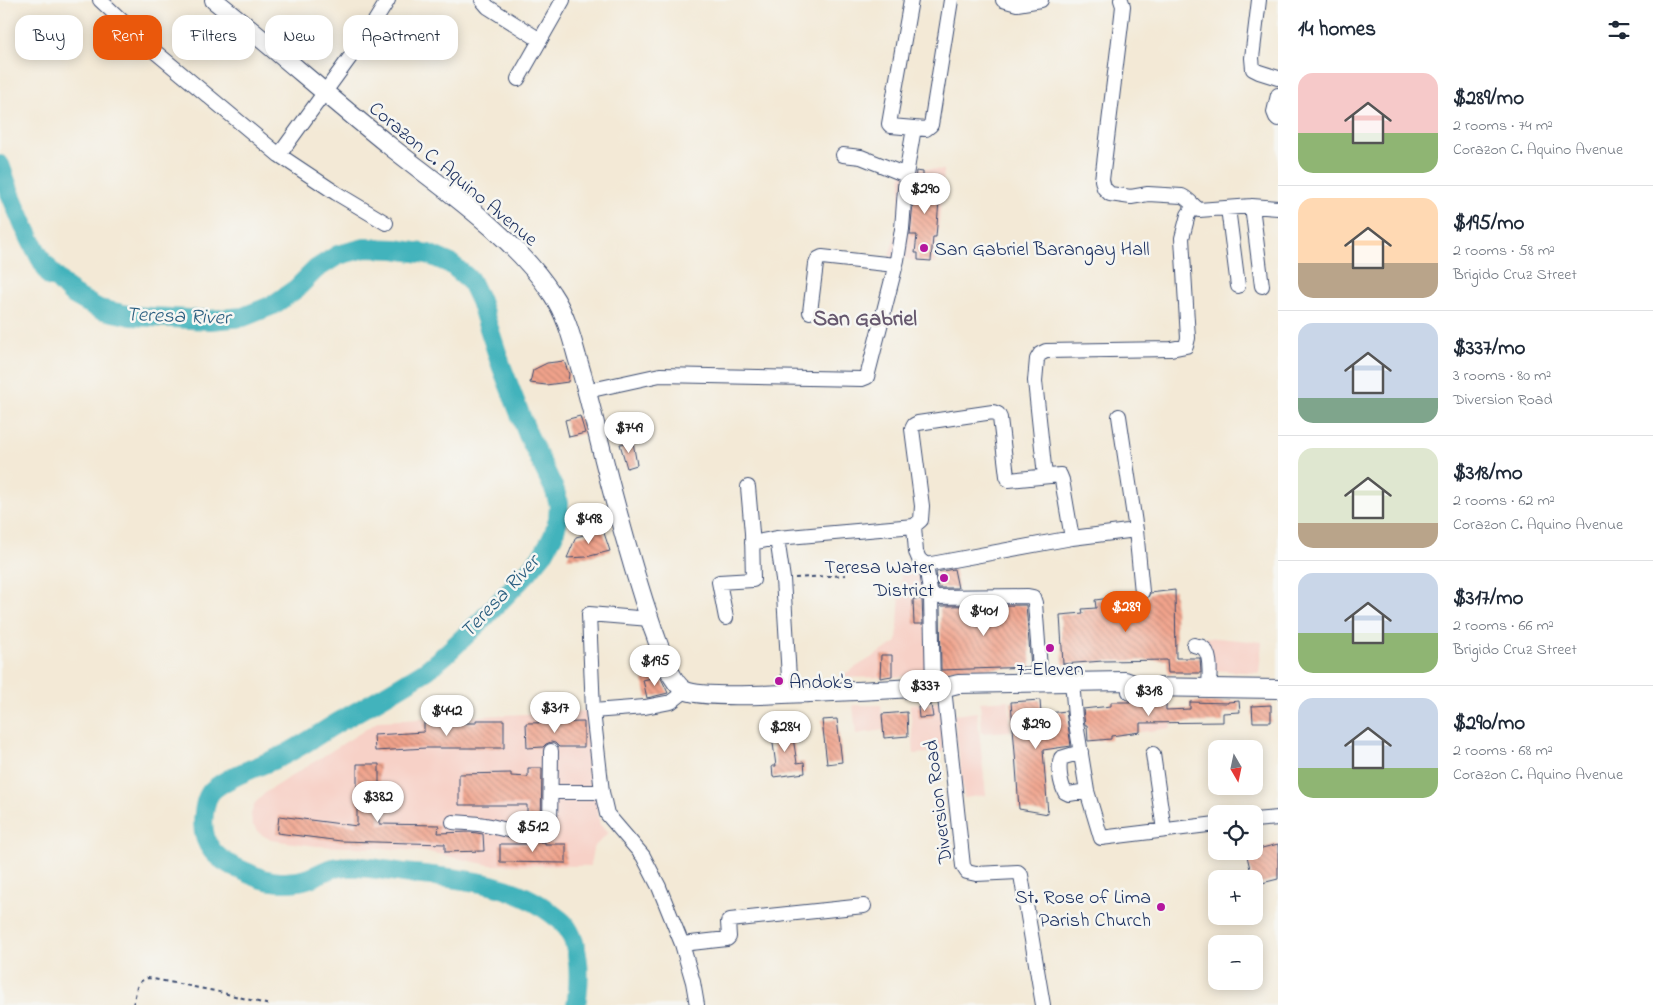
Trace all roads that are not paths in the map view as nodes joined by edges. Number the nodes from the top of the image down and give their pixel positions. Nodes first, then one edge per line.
1 (100, 0) edge
2 (214, 0) edge
3 (388, 0) edge
4 (482, 0) edge
5 (563, 0) edge
6 (911, 0) edge
7 (951, 0) edge
8 (1003, 0) edge
9 (1041, 0) edge
10 (1122, 0) edge
11 (1259, 0) edge
12 (540, 40) junction
13 (1278, 78) edge
14 (518, 79) dead end
15 (323, 92) junction
16 (1278, 96) edge
17 (1278, 119) edge
18 (914, 128) junction
19 (279, 155) junction
20 (843, 155) dead end
21 (906, 175) junction
22 (1194, 206) junction
23 (1252, 206) junction
24 (1228, 208) junction
25 (1278, 208) edge
26 (386, 223) dead end
27 (895, 265) junction
28 (1238, 286) dead end
29 (1262, 286) dead end
30 (810, 312) dead end
31 (587, 391) junction
32 (1120, 416) dead end
33 (1045, 476) junction
34 (748, 487) dead end
35 (914, 526) junction
36 (1136, 530) junction
37 (777, 538) junction
38 (1072, 538) junction
39 (752, 543) junction
40 (926, 565) junction
41 (1142, 592) dead end
42 (931, 597) junction
43 (726, 618) dead end
44 (650, 619) junction
45 (1194, 645) dead end
46 (1041, 682) junction
47 (1073, 687) junction
48 (939, 688) junction
49 (1209, 688) junction
50 (1278, 689) edge
51 (685, 691) junction
52 (790, 694) junction
53 (593, 711) junction
54 (551, 751) dead end
55 (1080, 752) junction
56 (1153, 754) dead end
57 (1084, 773) junction
58 (1061, 776) junction
59 (1087, 791) junction
60 (551, 792) junction
61 (602, 792) junction
62 (1278, 818) edge
63 (1263, 819) edge
64 (453, 822) dead end
65 (1208, 825) edge
66 (1164, 830) junction
67 (864, 906) dead end
68 (682, 944) junction
69 (697, 1005) edge
70 (1043, 1005) edge

1 - 19 street
2 - 15 main road, Corazon C. Aquino Avenue
3 - 15 street
4 - 12 street
5 - 12 street
6 - 18 street
7 - 18 street
8 - 9 street
10 - 22 street
11 - 13 street
12 - 14 street
15 - 19 street
15 - 31 main road, Corazon C. Aquino Avenue
16 - 17 street
18 - 21 street
19 - 26 street
20 - 21 street
21 - 27 street
22 - 24 street
22 - 33 street
23 - 24 street
23 - 25 street
23 - 29 street
24 - 28 street
27 - 30 street
27 - 31 street
31 - 44 main road, Corazon C. Aquino Avenue
32 - 36 street
33 - 35 street
33 - 38 street
34 - 39 street
35 - 37 street
35 - 40 street
36 - 38 street
36 - 41 street
37 - 39 street
37 - 52 street
38 - 40 street
39 - 43 street
40 - 42 street
42 - 46 street
42 - 48 street
44 - 51 main road, Corazon C. Aquino Avenue
44 - 53 street
45 - 49 street
46 - 47 main road
46 - 48 main road
47 - 48 main road
47 - 49 main road
47 - 55 street
48 - 52 main road
48 - 70 street, Diversion Road
49 - 50 main road
51 - 52 main road
51 - 53 street
53 - 61 street
54 - 60 street
55 - 57 street
55 - 58 street
56 - 66 street
57 - 58 street
57 - 59 street
58 - 59 street
59 - 66 street
60 - 61 street
60 - 64 street
61 - 68 street
62 - 63 street
65 - 66 street
67 - 68 street
68 - 69 street

